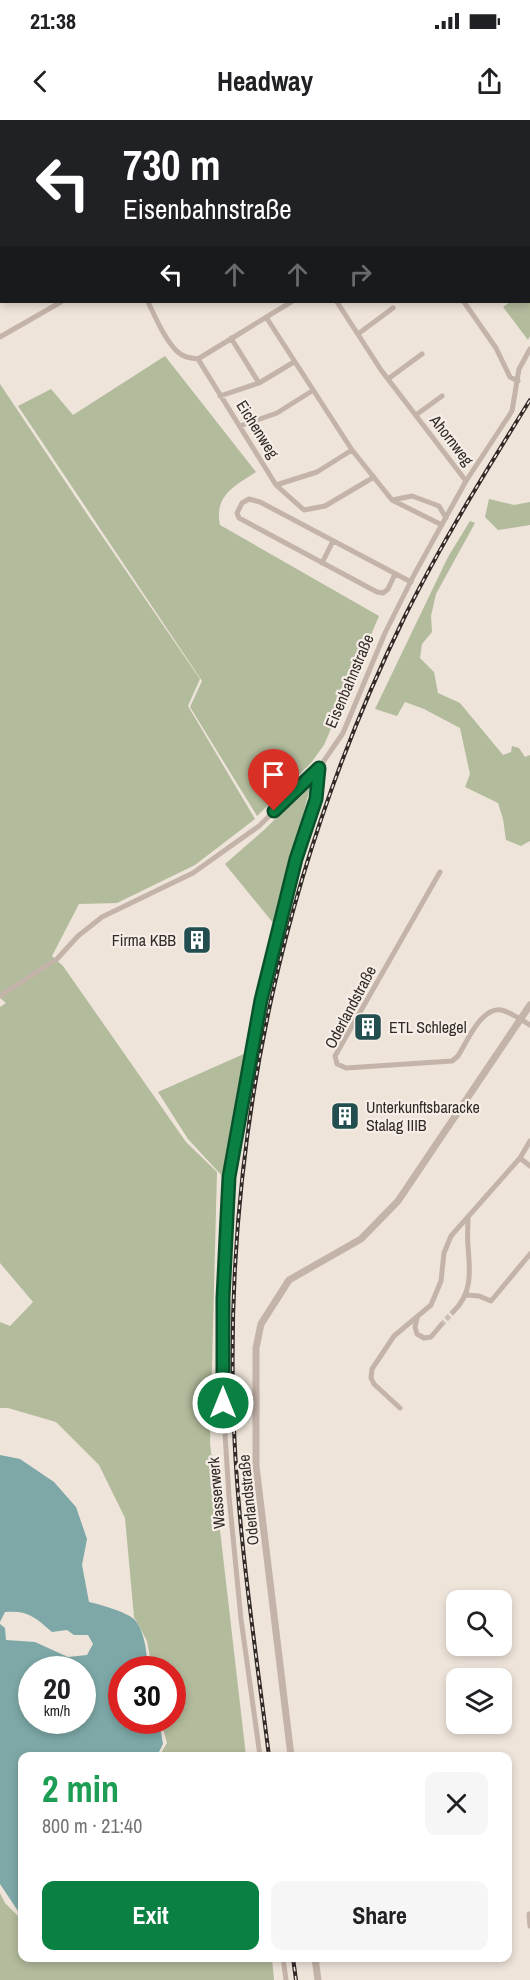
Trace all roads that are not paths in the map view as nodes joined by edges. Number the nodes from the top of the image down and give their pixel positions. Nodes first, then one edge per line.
1 (59, 303) edge
2 (149, 303) edge
3 (289, 303) edge
4 (338, 303) edge
5 (465, 303) edge
6 (393, 308) dead end
7 (266, 316) junction
8 (358, 334) junction
9 (0, 337) edge
10 (231, 338) junction
11 (530, 349) edge
12 (422, 354) dead end
13 (198, 358) junction
14 (294, 362) junction
15 (388, 379) junction
16 (518, 381) junction
17 (260, 383) junction
18 (312, 391) junction
19 (220, 396) junction
20 (442, 396) dead end
21 (416, 415) junction
22 (240, 426) junction
23 (351, 450) junction
24 (374, 477) junction
25 (466, 481) junction
26 (276, 485) junction
27 (392, 500) junction
28 (446, 518) junction
29 (442, 525) junction
30 (333, 541) junction
31 (322, 563) junction
32 (395, 574) junction
33 (411, 582) junction
34 (319, 768) junction
35 (440, 872) dead end
36 (0, 996) edge
37 (530, 1005) edge
38 (521, 1020) junction
39 (530, 1025) edge
40 (530, 1142) edge
41 (520, 1158) junction
42 (530, 1166) edge
43 (468, 1216) junction
44 (530, 1254) edge
45 (466, 1295) junction
46 (453, 1312) tunnel mouth
47 (418, 1317) junction
48 (441, 1325) tunnel mouth
49 (400, 1408) dead end
50 (259, 1752) edge
51 (291, 1752) edge
52 (528, 1914) dead end
53 (530, 1926) edge
54 (284, 1962) edge
55 (316, 1962) edge
56 (286, 1980) edge
57 (318, 1980) edge

1 - 9 street
2 - 13 street
3 - 7 street
4 - 8 street, Ahornweg
5 - 16 street
6 - 8 street
7 - 10 street
7 - 14 street
8 - 15 street, Ahornweg
10 - 13 street
10 - 17 street
11 - 16 street, Eisenbahnstraße
12 - 15 street
13 - 19 street, Eichenweg
14 - 17 street
14 - 18 street
15 - 21 street, Ahornweg
16 - 25 street, Eisenbahnstraße
17 - 19 street
18 - 22 street
18 - 23 street
19 - 22 street, Eichenweg
20 - 21 street, Ahornweg
21 - 25 street, Ahornweg
22 - 26 street, Eichenweg
23 - 24 street
23 - 26 street
24 - 26 street, Eichenweg
24 - 27 street
25 - 28 street, Eisenbahnstraße
27 - 28 street
27 - 29 street
28 - 29 street, Eisenbahnstraße
29 - 33 street, Eisenbahnstraße
30 - 31 street
30 - 31 street
30 - 32 street
31 - 32 street
32 - 33 street
33 - 34 street, Eisenbahnstraße
34 - 36 street, Eisenbahnstraße
34 - 50 street, Wasserwerk
35 - 38 street, Oderlandstraße
37 - 38 street, Oderlandstraße
38 - 39 street, Oderlandstraße
38 - 51 street, Oderlandstraße
40 - 41 street
41 - 42 street
41 - 43 street
43 - 45 street
43 - 47 street
44 - 45 street
45 - 46 street
47 - 48 street
47 - 49 street
52 - 53 street
54 - 56 street
55 - 57 street

